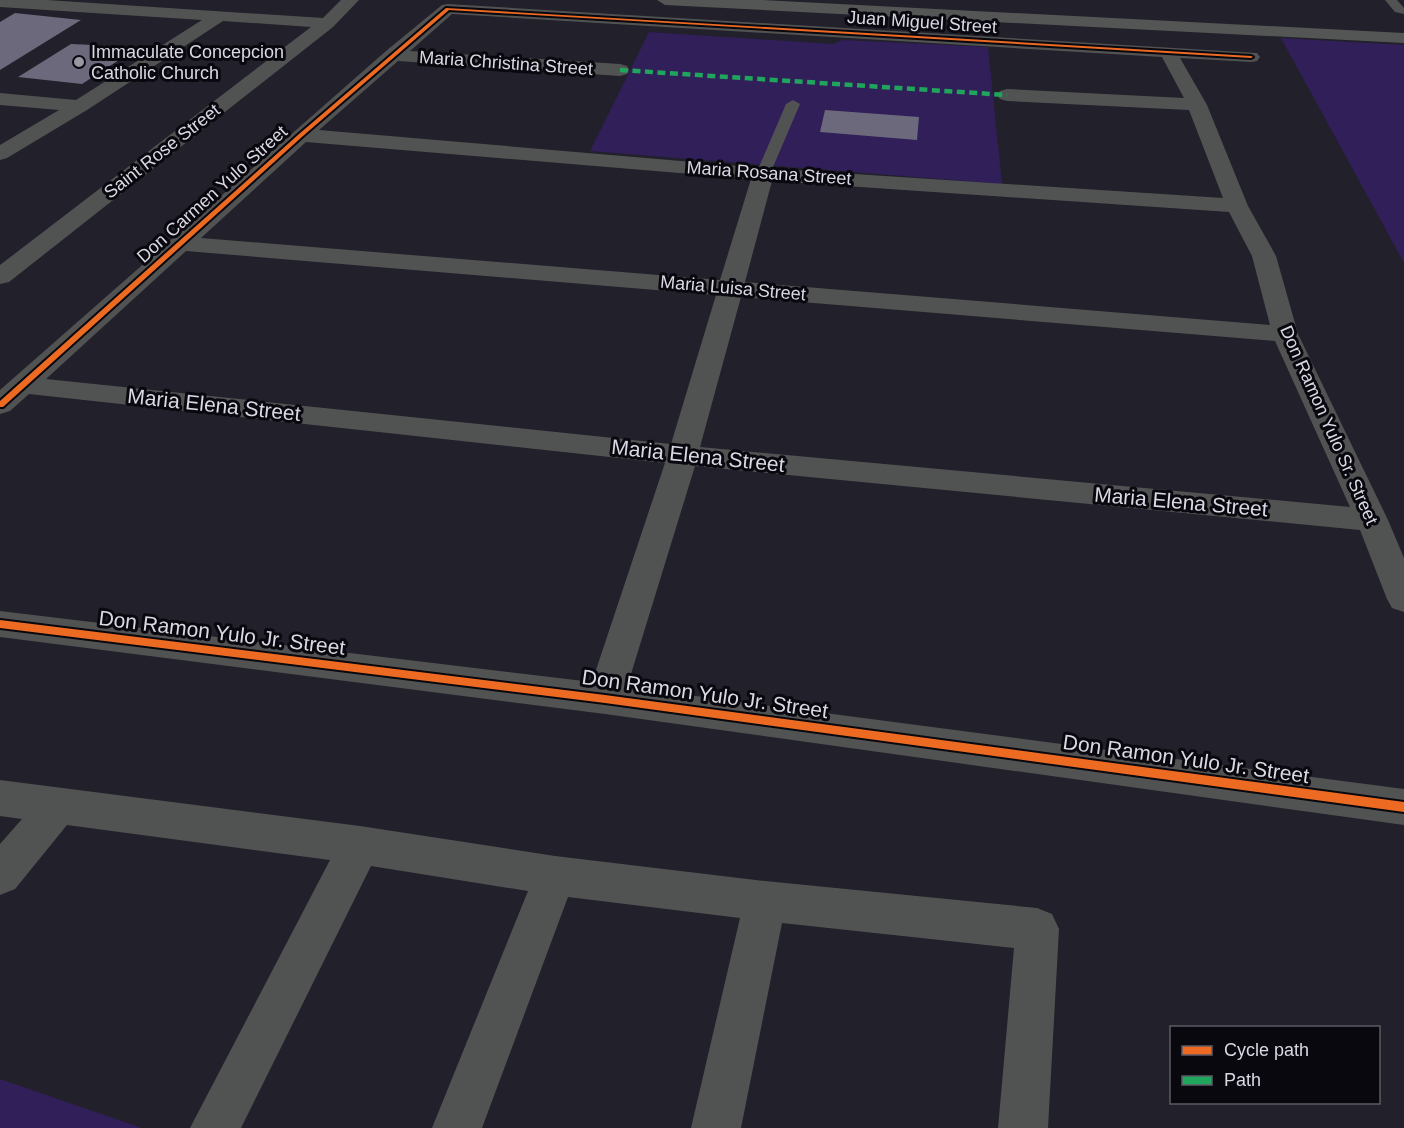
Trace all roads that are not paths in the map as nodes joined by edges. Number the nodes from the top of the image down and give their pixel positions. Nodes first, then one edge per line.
1 (351, 0) edge
2 (665, 0) edge
3 (1391, 0) edge
4 (3, 4) edge
5 (448, 9) joint
6 (1404, 11) edge
7 (218, 17) junction
8 (327, 23) junction
9 (1404, 38) edge
10 (1169, 54) junction
11 (392, 56) junction
12 (1251, 57) dead end
13 (620, 70) dead end
14 (1007, 95) dead end
15 (0, 99) edge
16 (793, 104) dead end
17 (1197, 105) junction
18 (81, 106) junction
19 (301, 135) junction
20 (0, 154) edge
21 (763, 174) junction
22 (1237, 206) junction
23 (182, 243) junction
24 (0, 277) edge
25 (730, 288) junction
26 (1285, 334) junction
27 (24, 385) junction
28 (0, 405) edge
29 (683, 455) junction
30 (1372, 520) junction
31 (1404, 599) edge
32 (0, 624) edge
33 (605, 699) junction
34 (0, 798) edge
35 (57, 806) junction
36 (1404, 807) edge
37 (360, 845) junction
38 (0, 875) edge
39 (555, 876) junction
40 (765, 901) junction
41 (215, 1128) edge
42 (457, 1128) edge
43 (716, 1128) edge
44 (1023, 1128) edge

1 - 8 street, Saint Rose Street
2 - 9 street
3 - 6 lane
4 - 7 street
5 - 10 street, Juan Miguel Street
5 - 11 street, Don Carmen Yulo Street
7 - 8 street
7 - 18 street
8 - 24 street, Saint Rose Street
10 - 12 street, Juan Miguel Street
10 - 17 street, Don Ramon Yulo Sr. Street
11 - 13 street, Maria Christina Street
11 - 19 street, Don Carmen Yulo Street
14 - 17 street
15 - 18 street
16 - 21 lane
17 - 22 street, Don Ramon Yulo Sr. Street
18 - 20 street
19 - 21 street, Maria Rosana Street
19 - 23 street, Don Carmen Yulo Street
21 - 22 street, Maria Rosana Street
21 - 25 street
22 - 26 street, Don Ramon Yulo Sr. Street
23 - 25 street, Maria Luisa Street
23 - 27 street, Don Carmen Yulo Street
25 - 26 street, Maria Luisa Street
25 - 29 street
26 - 30 street, Don Ramon Yulo Sr. Street
27 - 28 street, Don Carmen Yulo Street
27 - 29 street, Maria Elena Street
29 - 30 street, Maria Elena Street
29 - 33 street
30 - 31 street, Don Ramon Yulo Sr. Street
32 - 33 street, Don Ramon Yulo Jr. Street
33 - 36 street, Don Ramon Yulo Jr. Street
34 - 35 street
35 - 37 street
35 - 38 street
37 - 39 street
37 - 41 street
39 - 40 street
39 - 42 street
40 - 43 street
40 - 44 street

